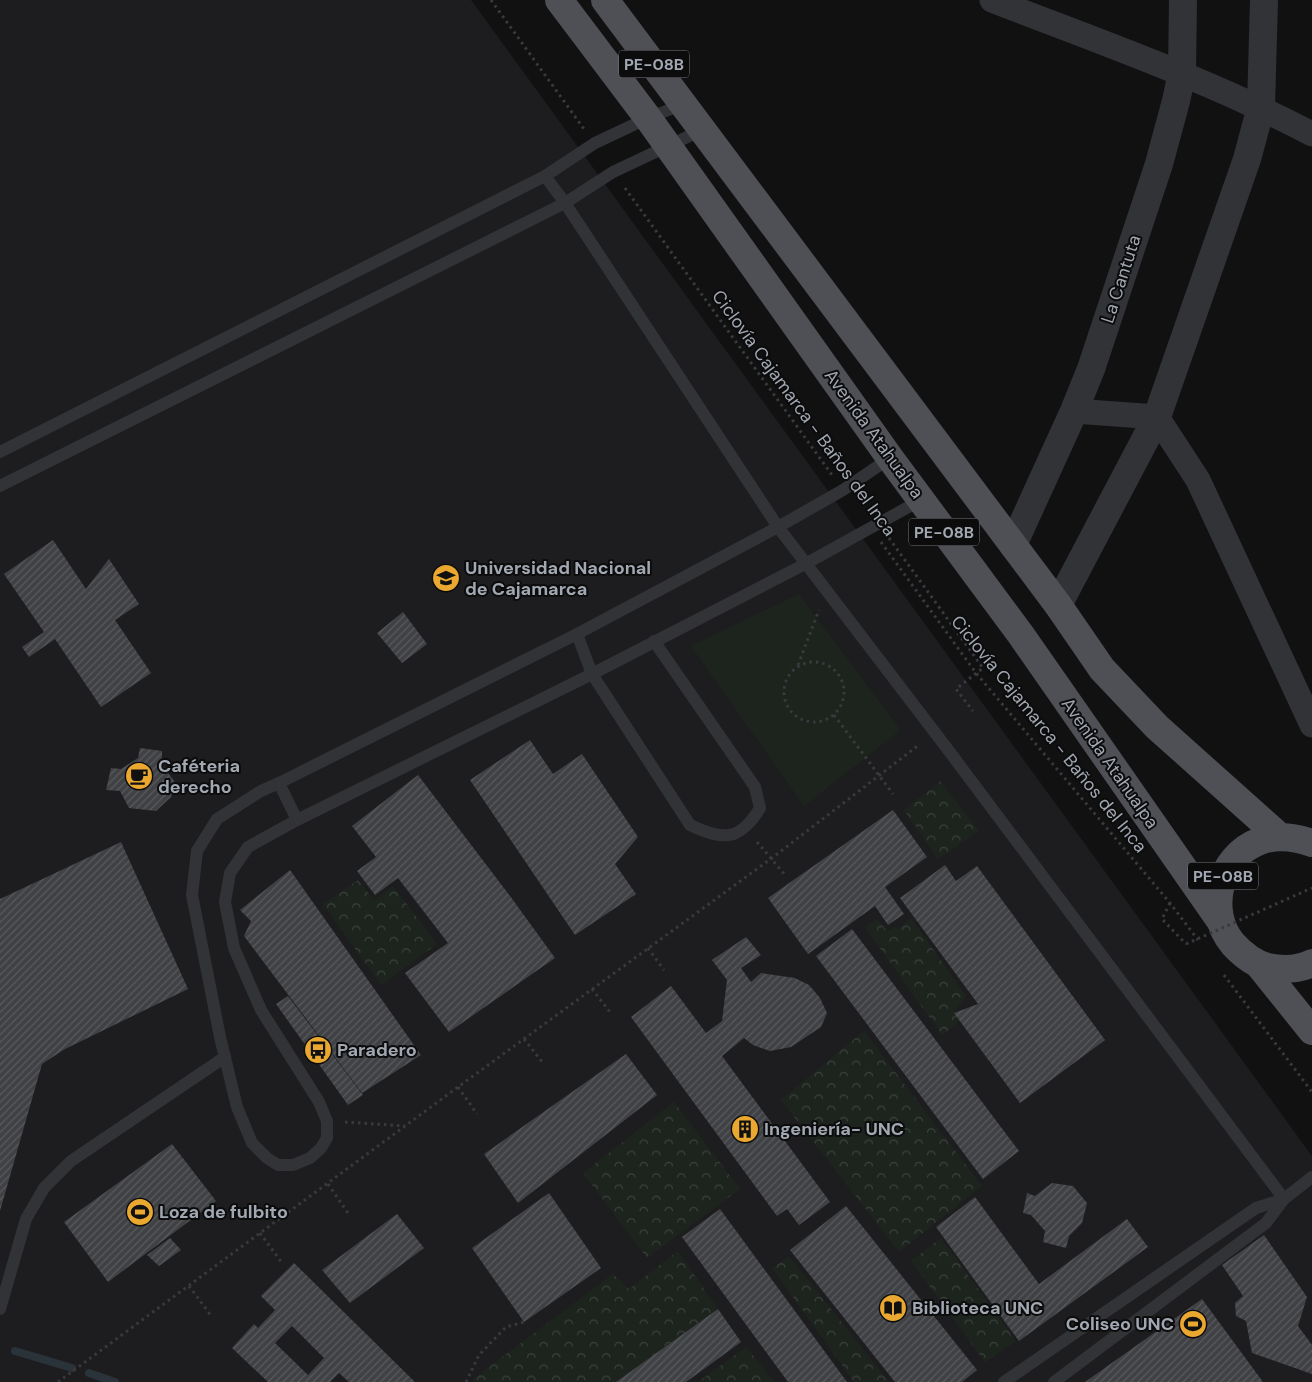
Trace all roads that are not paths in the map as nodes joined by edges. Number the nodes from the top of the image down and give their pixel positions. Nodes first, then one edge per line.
1 (559, 0) edge
2 (605, 0) edge
3 (992, 0) edge
4 (1183, 0) edge
5 (1264, 0) edge
6 (1182, 73) junction
7 (684, 104) junction
8 (1261, 107) junction
9 (648, 118) junction
10 (702, 130) junction
11 (1312, 134) edge
12 (667, 145) junction
13 (545, 176) junction
14 (565, 203) junction
15 (1074, 411) junction
16 (1157, 418) junction
17 (0, 452) edge
18 (890, 458) junction
19 (0, 486) edge
20 (921, 500) junction
21 (778, 527) junction
22 (1013, 545) junction
23 (807, 563) junction
24 (1058, 605) junction
25 (577, 634) junction
26 (654, 641) junction
27 (592, 674) junction
28 (1312, 725) edge
29 (279, 784) junction
30 (297, 820) junction
31 (1279, 836) junction
32 (1312, 843) edge
33 (1219, 919) junction
34 (1312, 963) edge
35 (1259, 965) junction
36 (1312, 1031) edge
37 (225, 1057) junction
38 (1312, 1177) edge
39 (1284, 1199) junction
40 (0, 1309) edge
41 (1004, 1382) edge
42 (1054, 1382) edge

1 - 9 main road, Avenida Atahualpa / PE-08B
2 - 7 main road, PE-08B
3 - 6 street
4 - 6 street, La Cantuta
5 - 8 street
6 - 8 street
6 - 15 street, La Cantuta
7 - 9 lane
7 - 10 main road, PE-08B
8 - 11 street
8 - 16 street
9 - 12 main road, Avenida Atahualpa / PE-08B
9 - 13 lane
10 - 12 lane
10 - 22 main road, PE-08B
12 - 14 lane
12 - 18 main road, Avenida Atahualpa / PE-08B
13 - 14 lane
13 - 17 lane
14 - 19 lane
14 - 21 lane
15 - 16 street
15 - 22 street, La Cantuta
16 - 24 street
16 - 28 street
18 - 20 main road, Avenida Atahualpa / PE-08B
18 - 21 lane
20 - 23 lane
20 - 33 main road, Avenida Atahualpa / PE-08B
21 - 23 lane
21 - 25 lane
22 - 24 main road, PE-08B
23 - 26 lane
23 - 39 lane
24 - 31 main road, PE-08B
25 - 27 lane
25 - 29 lane
26 - 27 lane
26 - 27 lane
27 - 30 lane
29 - 30 lane
29 - 37 lane
30 - 37 lane
31 - 32 main road, PE-08B
31 - 33 main road, PE-08B
33 - 35 main road, PE-08B
34 - 35 main road, PE-08B
35 - 36 main road, PE-08B
37 - 40 lane
38 - 39 lane
39 - 41 lane
39 - 42 lane

